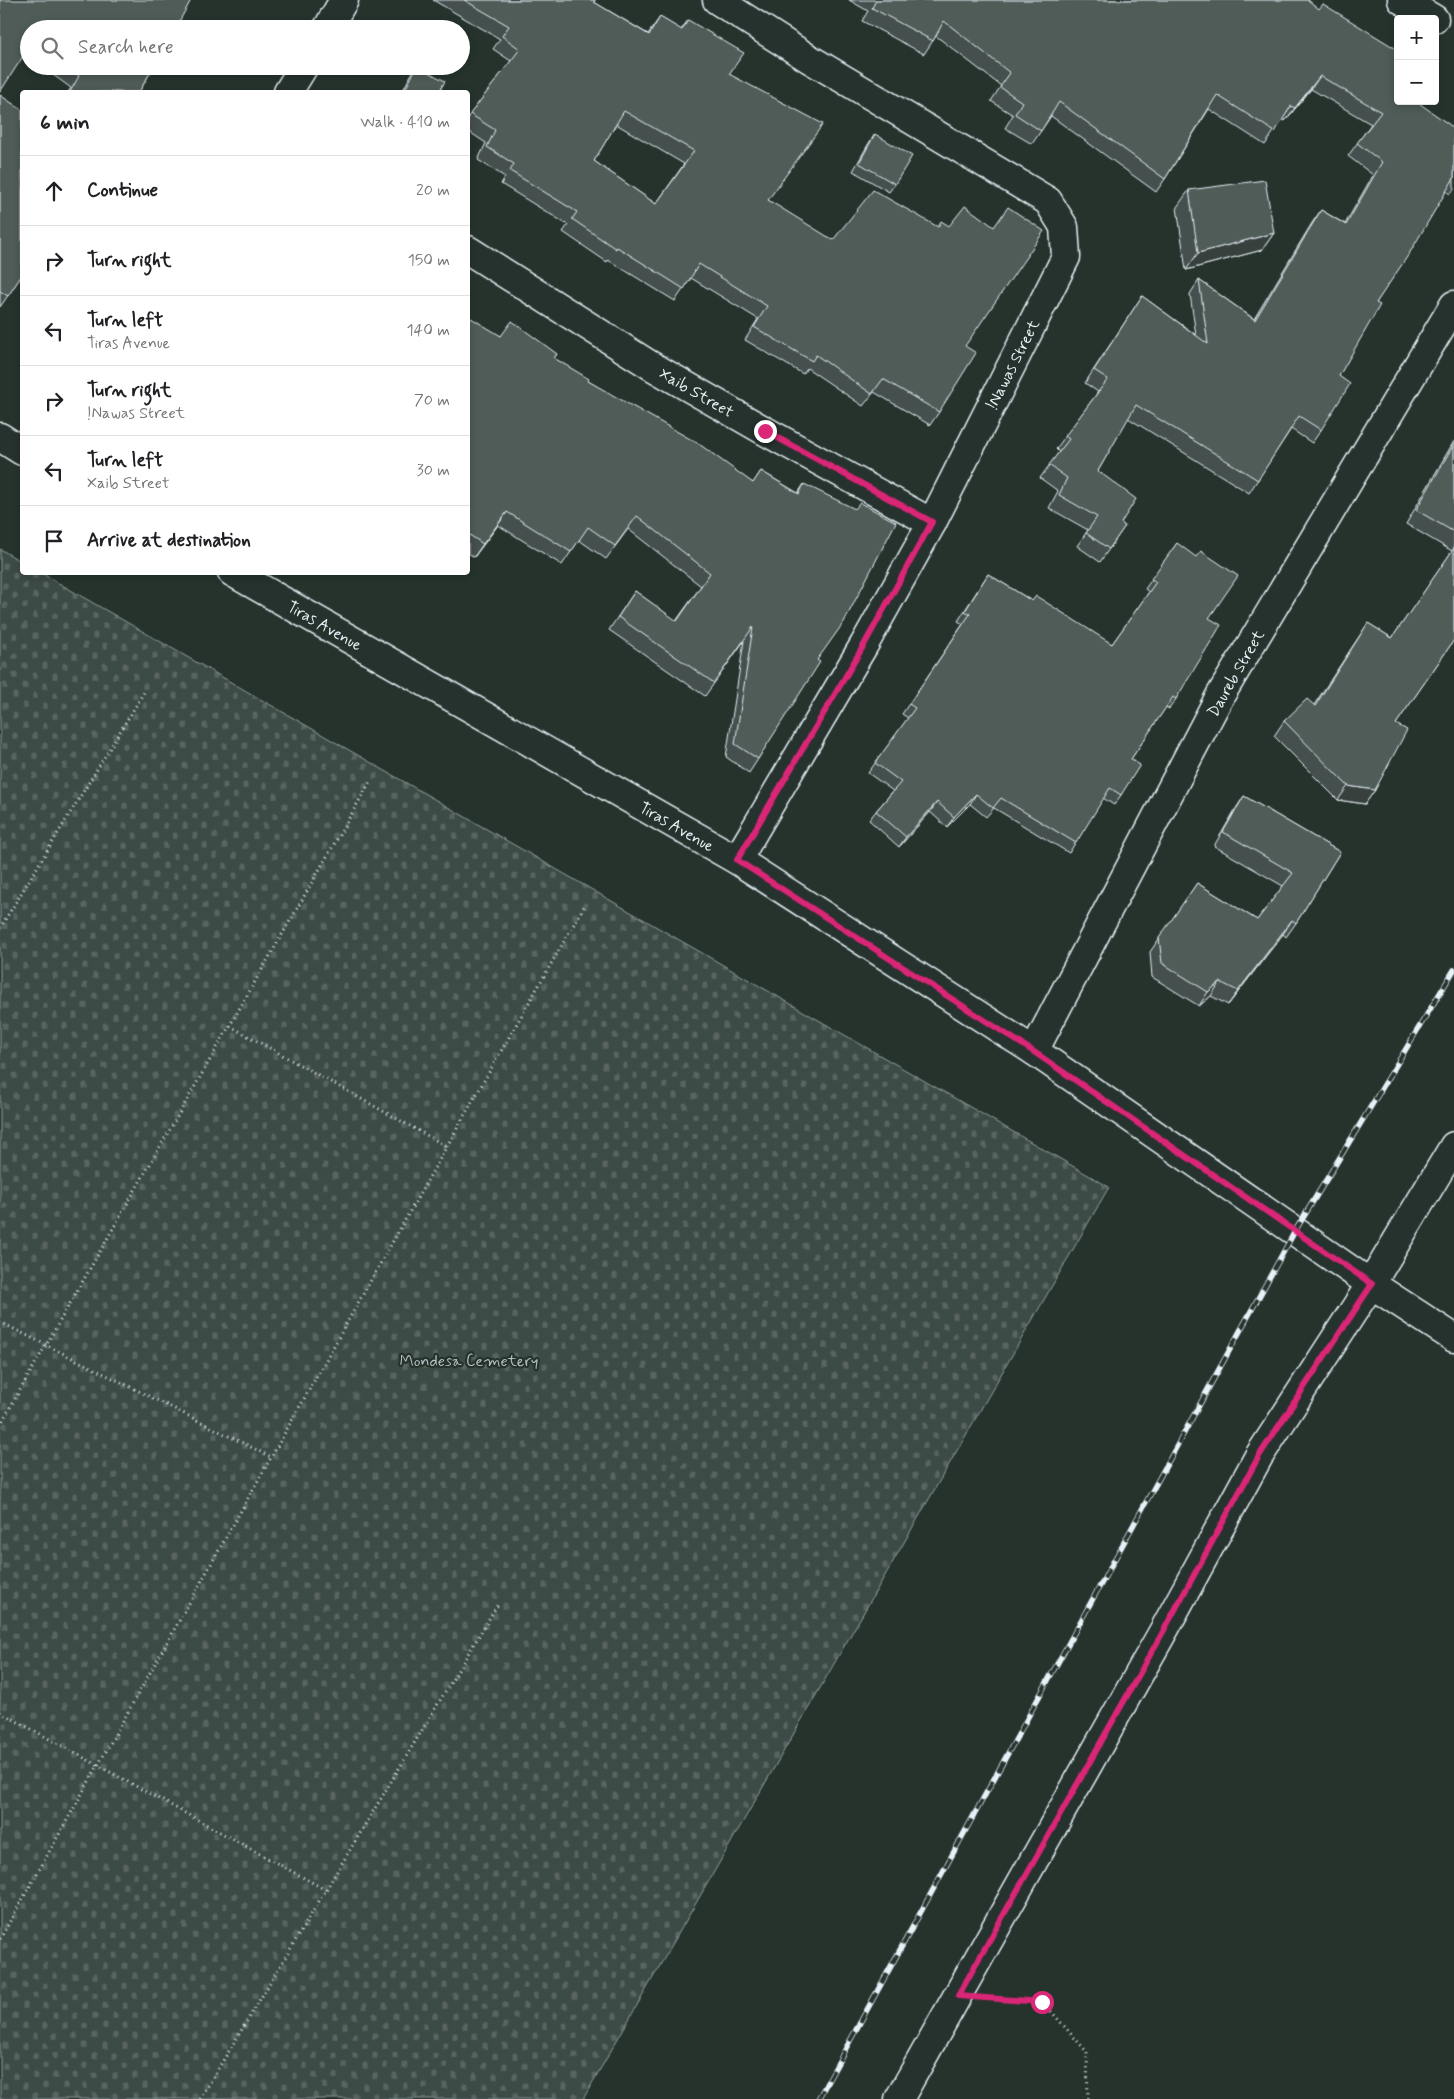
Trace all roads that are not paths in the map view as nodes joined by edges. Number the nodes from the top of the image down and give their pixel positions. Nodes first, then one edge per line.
1 (344, 0) edge
2 (717, 0) edge
3 (1402, 0) edge
4 (1428, 15) edge
5 (332, 20) edge
6 (1439, 21) edge
7 (1454, 30) edge
8 (298, 75) edge
9 (289, 90) edge
10 (470, 251) edge
11 (1454, 305) edge
12 (0, 437) edge
13 (20, 450) edge
14 (932, 522) junction
15 (237, 575) edge
16 (737, 860) junction
17 (1034, 1052) junction
18 (1454, 1146) edge
19 (1372, 1284) junction
20 (1454, 1338) edge
21 (899, 2099) edge

1 - 5 street
2 - 14 street, !Nawas Street
3 - 4 street
6 - 7 street
8 - 9 street
10 - 14 street, Xaib Street
11 - 17 street, Daureb Street
12 - 13 street
14 - 16 street, !Nawas Street
15 - 16 street, Tiras Avenue
16 - 17 street, Tiras Avenue
17 - 19 street, Tiras Avenue
18 - 19 street
19 - 20 street, Tiras Avenue
19 - 21 street

